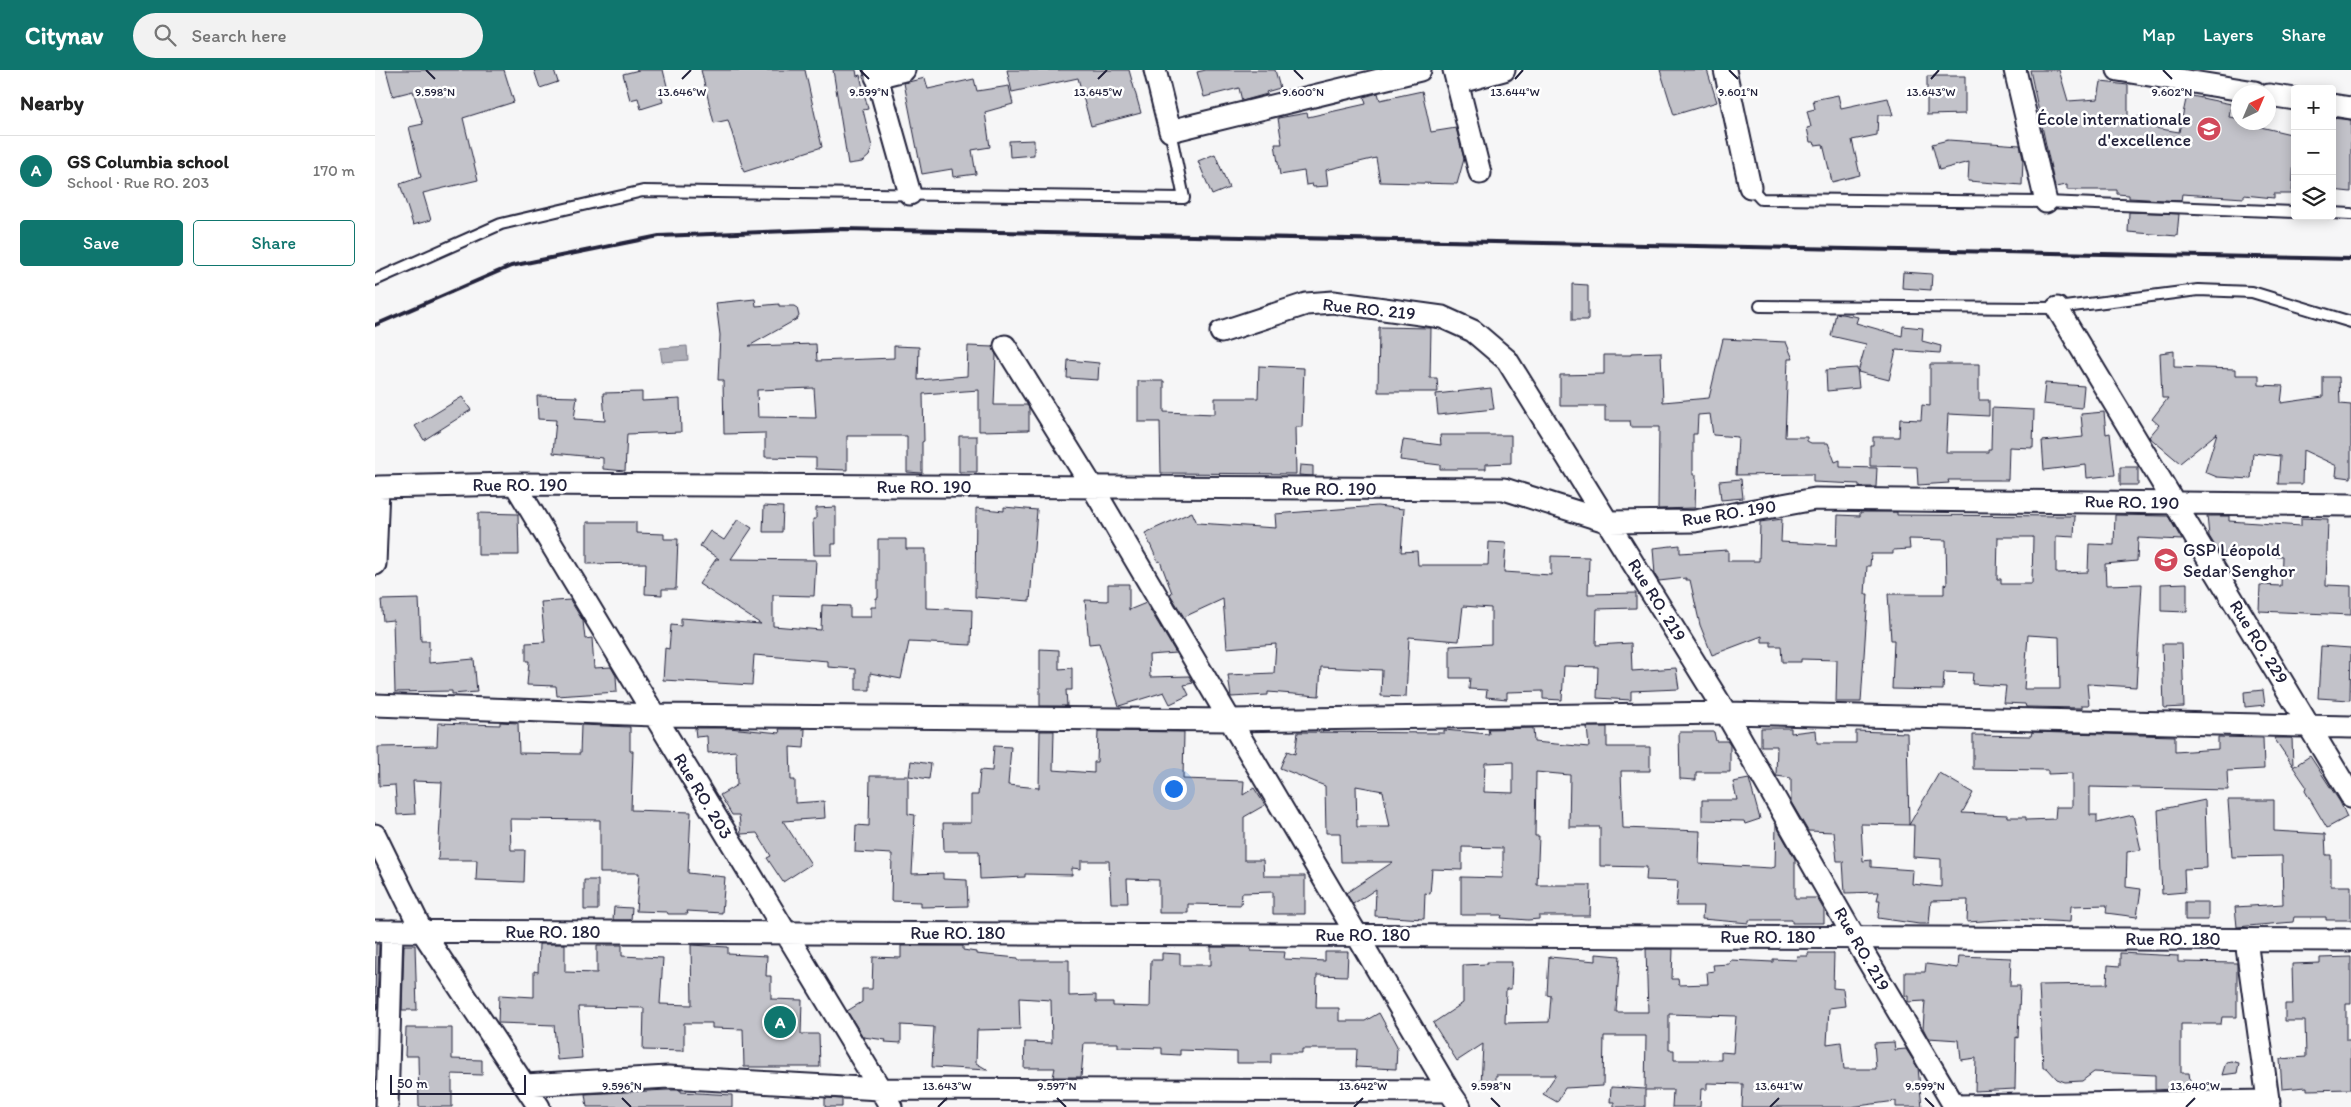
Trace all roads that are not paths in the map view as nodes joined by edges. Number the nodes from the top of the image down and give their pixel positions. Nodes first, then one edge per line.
1 (904, 70) edge
2 (1155, 70) edge
3 (1419, 70) edge
4 (1504, 70) edge
5 (1725, 70) edge
6 (2015, 70) edge
7 (2118, 70) edge
8 (876, 74) edge
9 (1455, 76) edge
10 (2231, 88) edge
11 (2276, 96) edge
12 (2291, 98) edge
13 (2336, 106) edge
14 (2351, 108) edge
15 (1171, 131) junction
16 (1480, 173) dead end
17 (1750, 187) joint
18 (909, 194) junction
19 (2046, 202) junction
20 (2291, 212) edge
21 (2336, 213) edge
22 (2351, 214) edge
23 (375, 280) edge
24 (1760, 306) dead end
25 (2057, 308) junction
26 (2351, 322) edge
27 (1221, 332) dead end
28 (1005, 346) dead end
29 (515, 484) junction
30 (1093, 488) junction
31 (2173, 503) junction
32 (2351, 505) edge
33 (1609, 522) junction
34 (375, 564) edge
35 (375, 705) edge
36 (1726, 713) junction
37 (654, 715) junction
38 (1229, 720) junction
39 (2311, 726) junction
40 (2351, 727) edge
41 (2351, 796) edge
42 (375, 835) edge
43 (384, 931) edge
44 (422, 931) junction
45 (785, 932) junction
46 (1356, 935) junction
47 (1854, 937) junction
48 (2246, 940) junction
49 (2351, 940) edge
50 (525, 1085) junction
51 (880, 1089) junction
52 (1454, 1099) edge
53 (2269, 1104) edge
54 (1955, 1106) edge
55 (387, 1107) edge
56 (539, 1107) edge
57 (891, 1107) edge

1 - 8 street
2 - 15 street
3 - 15 street
4 - 9 street
5 - 17 street
6 - 19 street
7 - 10 street
8 - 18 street
9 - 16 street
11 - 12 street
13 - 14 street
15 - 18 lane
17 - 19 lane
18 - 23 lane
19 - 20 lane
21 - 22 lane
24 - 25 lane
25 - 26 lane
25 - 31 street, Rue RO. 229
27 - 33 street, Rue RO. 219
28 - 30 street
29 - 30 street, Rue RO. 190
29 - 34 street, Rue RO. 190
29 - 37 street, Rue RO. 203
30 - 33 street, Rue RO. 190
30 - 38 street
31 - 32 street, Rue RO. 190
31 - 33 street, Rue RO. 190
31 - 39 street, Rue RO. 229
33 - 36 street, Rue RO. 219
35 - 37 street
36 - 38 street
36 - 39 street
36 - 47 street, Rue RO. 219
37 - 38 street
37 - 45 street, Rue RO. 203
38 - 46 street
39 - 40 street
39 - 41 street, Rue RO. 229
42 - 44 street
43 - 44 street, Rue RO. 180
43 - 55 street
44 - 45 street, Rue RO. 180
44 - 50 street
45 - 46 street, Rue RO. 180
45 - 51 street, Rue RO. 203
46 - 47 street, Rue RO. 180
46 - 52 street
47 - 48 street, Rue RO. 180
47 - 54 street, Rue RO. 219
48 - 49 street, Rue RO. 180
48 - 53 street
50 - 51 street
50 - 56 street
51 - 52 street
51 - 57 street, Rue RO. 203
53 - 54 street

